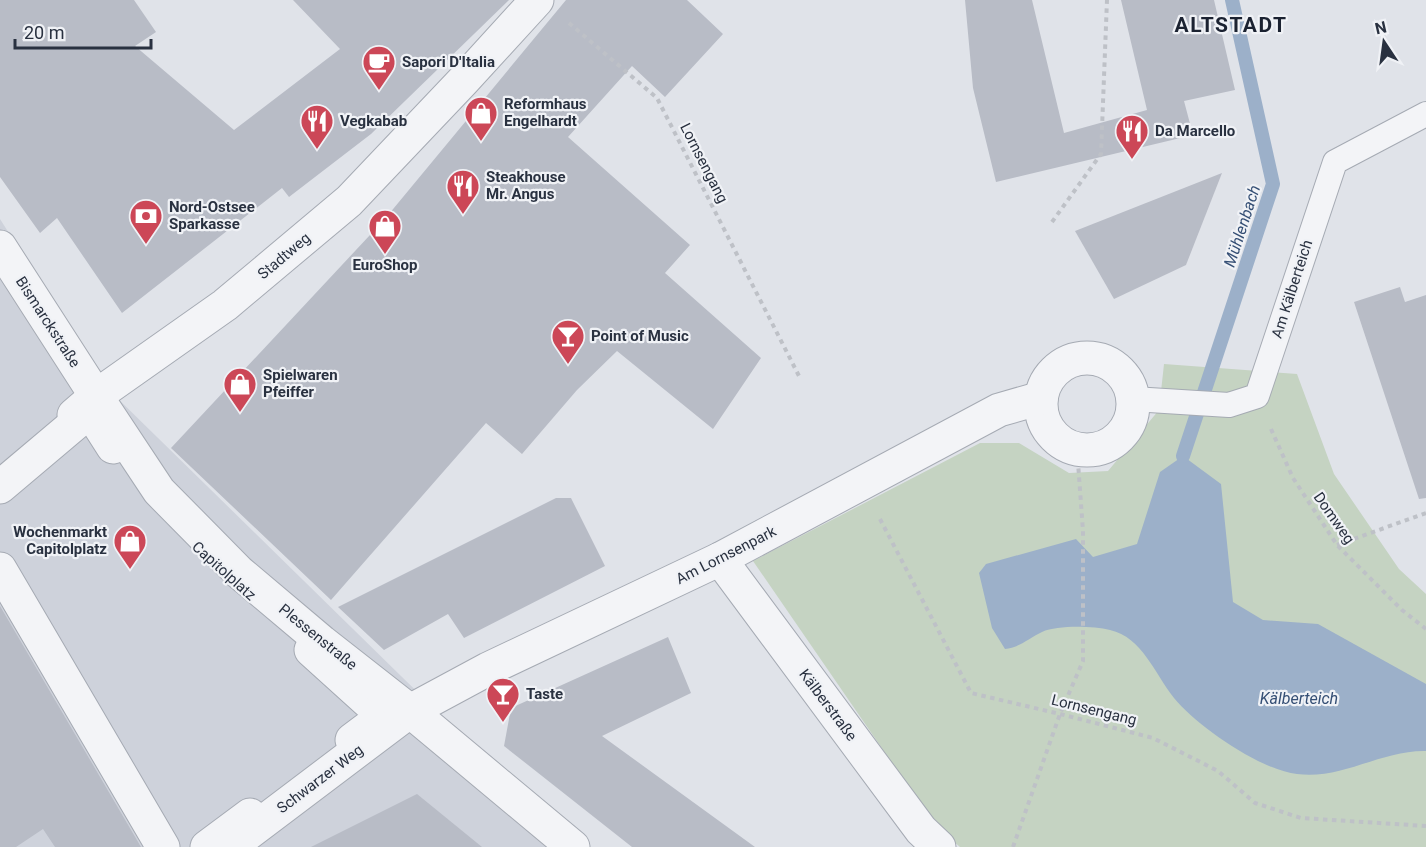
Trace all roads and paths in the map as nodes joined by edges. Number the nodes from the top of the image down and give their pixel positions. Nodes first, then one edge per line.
1 (1107, 0) edge
2 (549, 8) edge
3 (1426, 114) edge
4 (1053, 222) dead end
5 (0, 247) edge
6 (799, 376) dead end
7 (96, 396) junction
8 (1257, 396) junction
9 (1041, 398) junction
10 (1134, 399) junction
11 (1077, 449) junction
12 (0, 478) edge
13 (862, 484) junction
14 (0, 487) edge
15 (1426, 513) edge
16 (1337, 546) junction
17 (720, 559) junction
18 (0, 569) edge
19 (1426, 629) edge
20 (410, 711) junction
21 (1060, 714) junction
22 (1426, 826) edge
23 (163, 847) edge
24 (207, 847) edge
25 (230, 847) edge
26 (573, 847) edge
27 (939, 847) edge
28 (1013, 847) edge

1 - 4 path
2 - 6 path, Lornsengang
2 - 7 street, Stadtweg
3 - 8 lane, Am Kälberteich
5 - 7 street, Bismarckstraße
7 - 12 street, Stadtweg
7 - 20 street, Plessenstraße
8 - 10 lane
8 - 16 path, Domweg
9 - 10 street
9 - 11 street
9 - 13 street, Am Lornsenpark
10 - 11 street
11 - 21 path
13 - 17 street, Am Lornsenpark
13 - 21 path, Lornsengang
14 - 24 street, Capitolplatz
15 - 16 path
16 - 19 path, Domweg
17 - 20 street, Am Lornsenpark
17 - 27 street, Kälberstraße
18 - 23 street
20 - 25 street, Schwarzer Weg
20 - 26 street, Plessenstraße
21 - 22 path, Lornsengang
21 - 28 path

